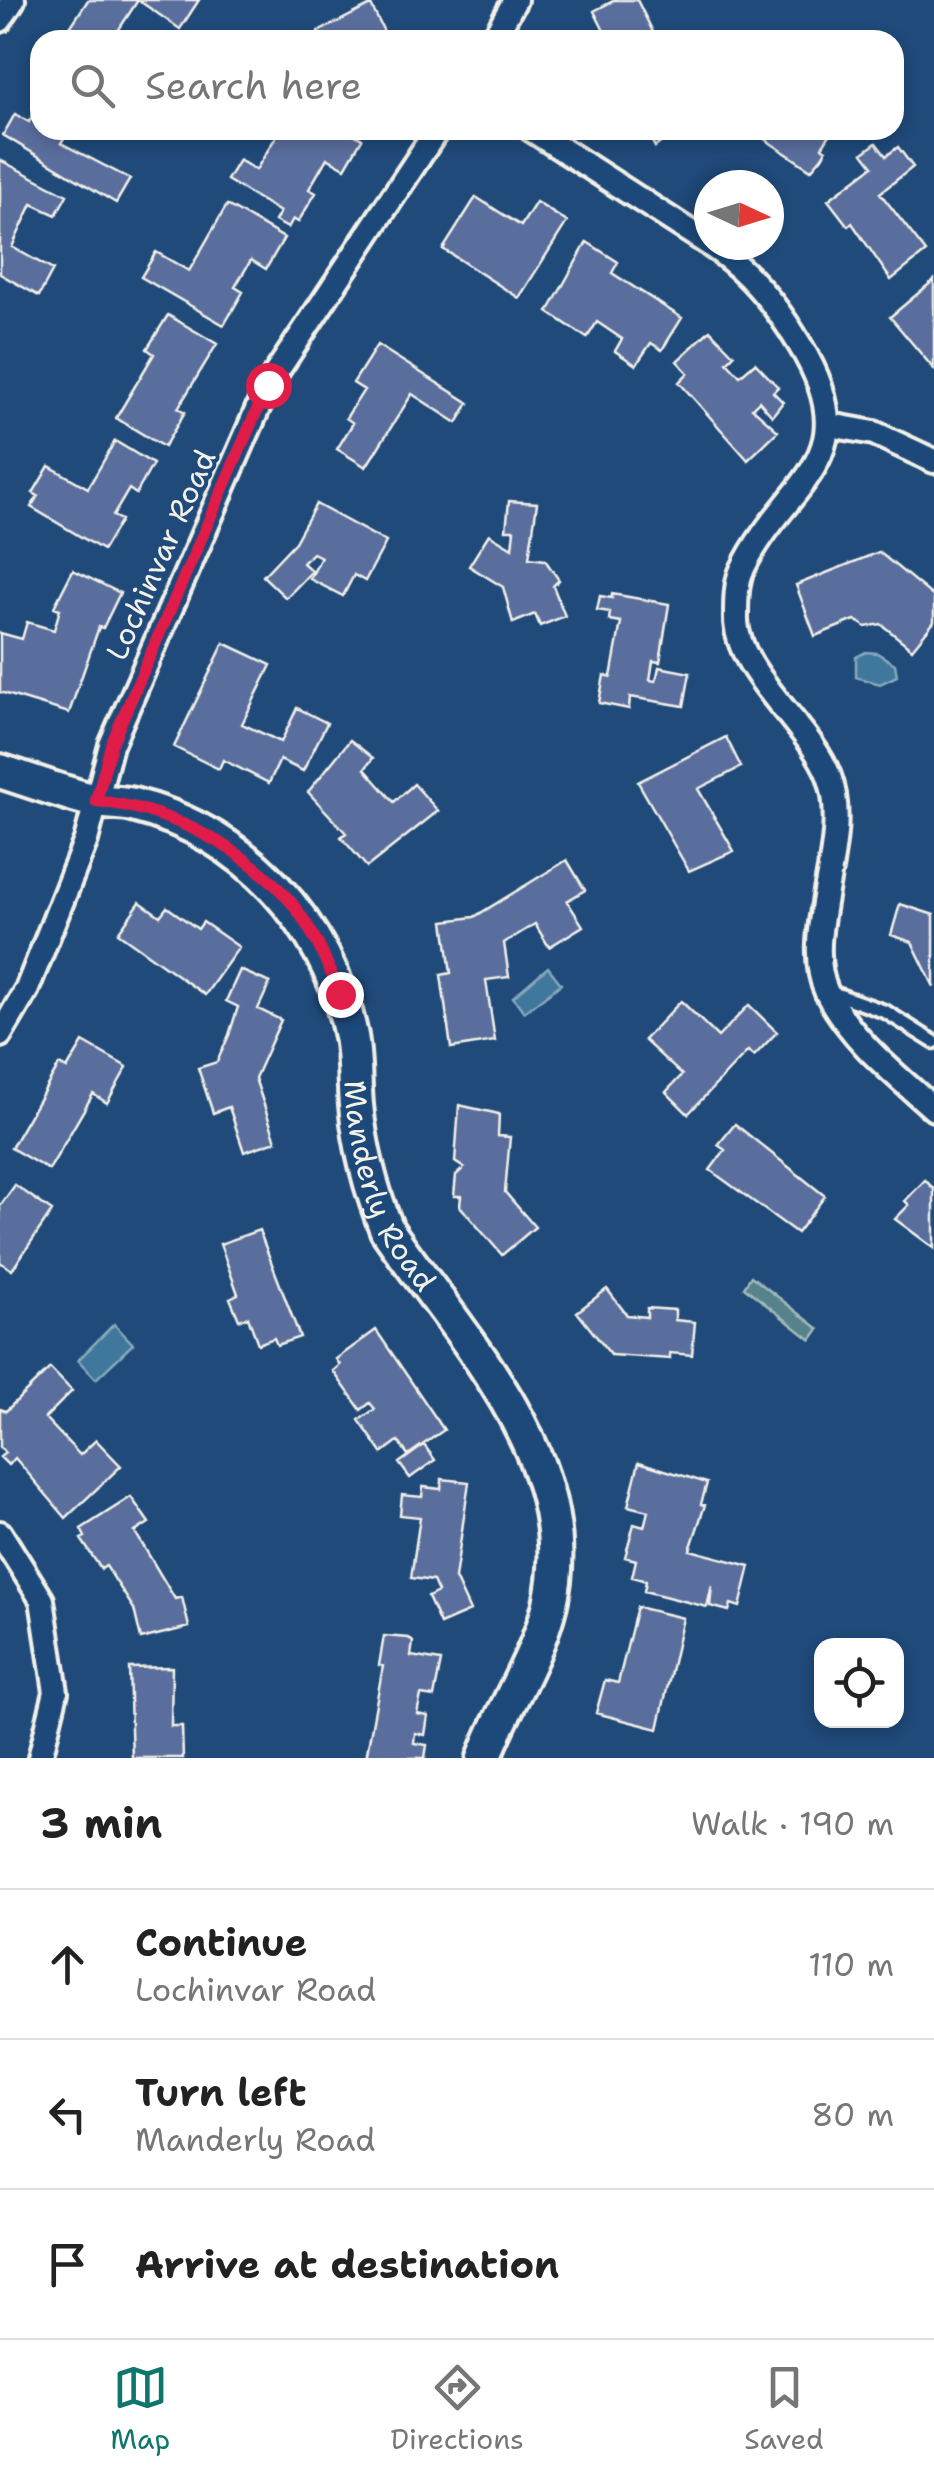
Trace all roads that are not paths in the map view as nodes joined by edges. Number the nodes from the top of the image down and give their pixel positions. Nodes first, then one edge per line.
1 (13, 0) edge
2 (515, 0) edge
3 (0, 20) edge
4 (498, 30) edge
5 (430, 140) edge
6 (547, 140) edge
7 (694, 235) edge
8 (727, 260) edge
9 (830, 426) junction
10 (934, 461) edge
11 (0, 771) edge
12 (96, 801) junction
13 (826, 991) junction
14 (0, 1035) edge
15 (934, 1042) edge
16 (934, 1110) edge
17 (0, 1533) edge
18 (40, 1758) edge
19 (484, 1758) edge

1 - 3 street
2 - 4 street
5 - 12 street, Lochinvar Road
6 - 7 street
8 - 9 street
9 - 10 street
9 - 13 street
11 - 12 street, Manderly Road
12 - 14 street, Lochinvar Road
12 - 19 street, Manderly Road
13 - 15 lane
13 - 16 street
17 - 18 street

